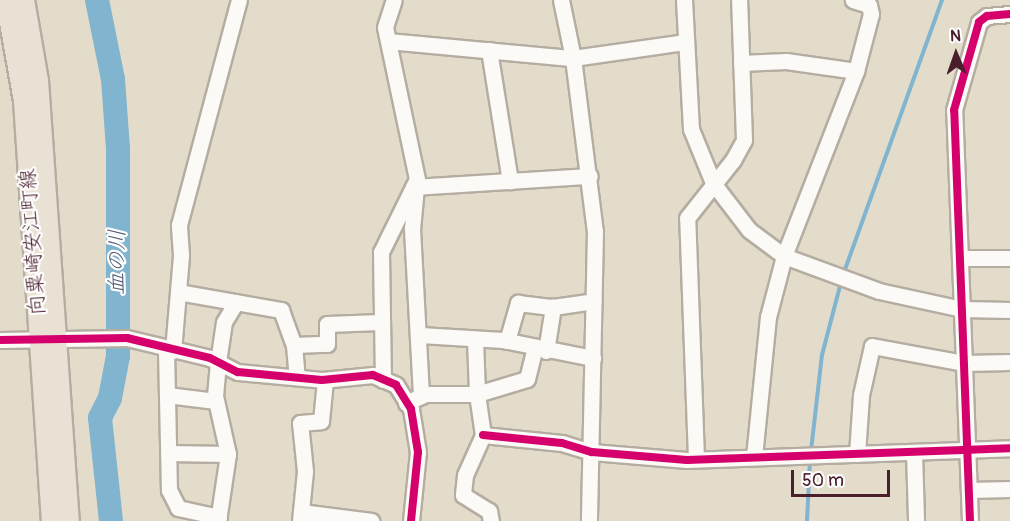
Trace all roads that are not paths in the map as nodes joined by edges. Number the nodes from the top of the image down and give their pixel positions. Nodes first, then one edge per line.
1 (6, 0) edge
2 (24, 0) edge
3 (238, 0) edge
4 (394, 0) edge
5 (561, 0) edge
6 (684, 0) edge
7 (739, 0) edge
8 (853, 0) edge
9 (1010, 14) edge
10 (388, 42) junction
11 (686, 42) junction
12 (489, 50) junction
13 (573, 58) junction
14 (741, 63) junction
15 (856, 71) junction
16 (590, 176) junction
17 (510, 181) junction
18 (713, 183) junction
19 (414, 187) junction
20 (784, 256) junction
21 (960, 258) junction
22 (1010, 258) edge
23 (178, 292) junction
24 (594, 301) junction
25 (236, 302) junction
26 (553, 307) junction
27 (962, 309) junction
28 (1010, 310) edge
29 (380, 322) junction
30 (420, 335) junction
31 (48, 339) junction
32 (475, 339) junction
33 (0, 340) edge
34 (507, 341) junction
35 (294, 345) junction
36 (170, 350) junction
37 (541, 350) junction
38 (593, 358) junction
39 (218, 362) junction
40 (1010, 362) edge
41 (964, 363) junction
42 (297, 377) junction
43 (325, 380) junction
44 (383, 380) junction
45 (477, 394) junction
46 (167, 395) junction
47 (421, 396) junction
48 (216, 401) junction
49 (406, 403) junction
50 (483, 435) junction
51 (1010, 448) edge
52 (967, 450) junction
53 (591, 452) junction
54 (914, 452) junction
55 (168, 453) junction
56 (228, 454) junction
57 (857, 454) junction
58 (754, 457) junction
59 (696, 458) junction
60 (1010, 489) edge
61 (969, 490) junction
62 (301, 517) edge
63 (218, 519) edge
64 (52, 521) edge
65 (69, 521) edge
66 (371, 521) edge
67 (411, 521) edge
68 (491, 521) edge
69 (589, 521) edge
70 (916, 521) edge
71 (970, 521) edge

1 - 31 main road, 向粟崎安江町線
2 - 31 main road, 向粟崎安江町線
3 - 23 street
4 - 10 street
5 - 13 street
6 - 11 street
7 - 14 street
8 - 15 street
9 - 21 street
10 - 12 street
10 - 19 street
11 - 13 street
11 - 18 street
12 - 13 street
12 - 17 street
13 - 16 street
14 - 15 street
14 - 18 street
15 - 20 street
16 - 17 street
16 - 24 street
17 - 19 street
18 - 20 street
18 - 59 street
19 - 29 street
19 - 30 street
20 - 27 street
20 - 58 street
21 - 22 street
21 - 27 street
23 - 25 street
23 - 36 street
24 - 26 street
24 - 38 street
25 - 35 street
25 - 39 street
26 - 34 street
26 - 37 street
27 - 28 street
27 - 41 street
29 - 35 street
29 - 44 street
30 - 32 street
30 - 47 street
31 - 33 street
31 - 36 street
31 - 64 main road, 向粟崎安江町線
31 - 65 main road, 向粟崎安江町線
32 - 34 street
32 - 45 street
34 - 37 street
35 - 42 street
36 - 39 street
36 - 46 street
37 - 38 street
37 - 45 street
38 - 53 street
39 - 42 street
39 - 48 street
40 - 41 street
41 - 52 street
41 - 57 street
42 - 43 street
43 - 44 street
43 - 62 street
44 - 49 street
45 - 47 street
45 - 50 street
46 - 48 street
46 - 55 street
47 - 49 street
48 - 56 street
49 - 67 street
50 - 53 street
50 - 68 street
51 - 52 street
52 - 54 street
52 - 61 street
53 - 59 street
53 - 69 street
54 - 57 street
54 - 70 street
55 - 56 street
55 - 63 street
56 - 63 street
57 - 58 street
58 - 59 street
60 - 61 street
61 - 71 street
62 - 66 street

